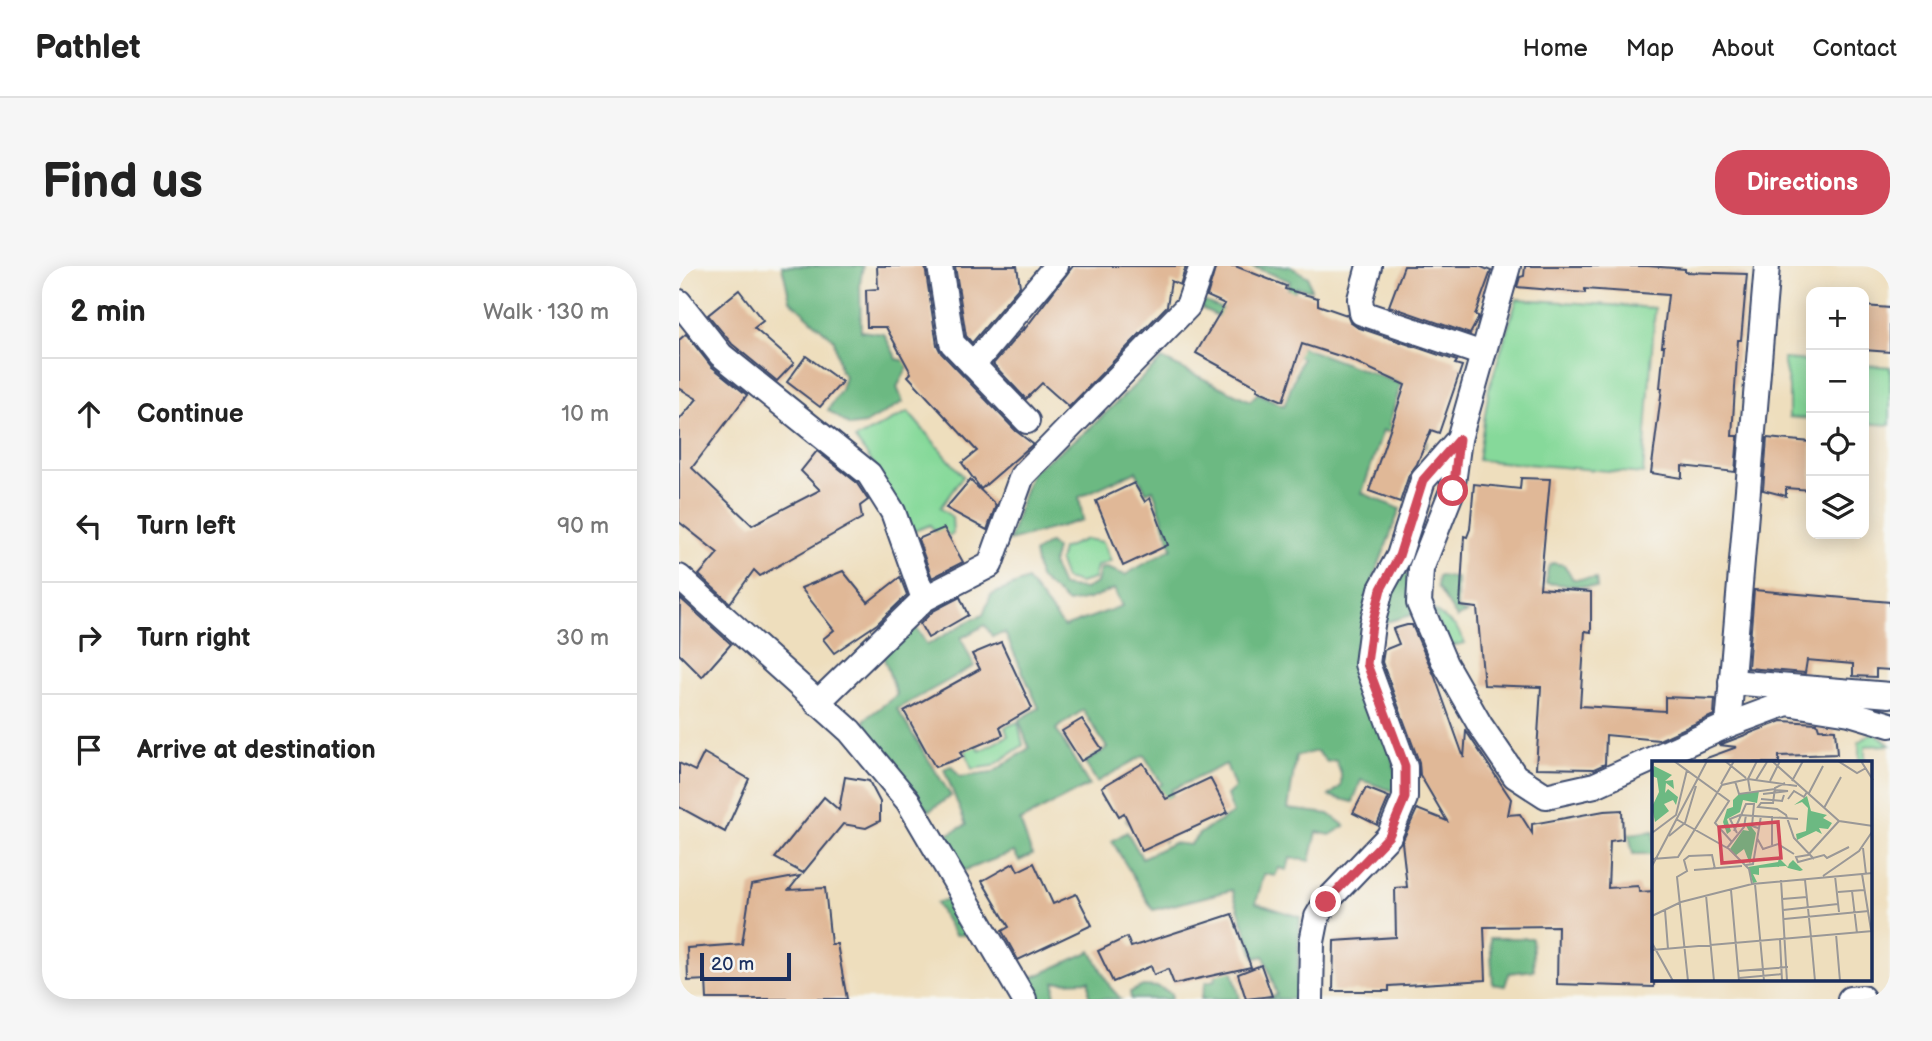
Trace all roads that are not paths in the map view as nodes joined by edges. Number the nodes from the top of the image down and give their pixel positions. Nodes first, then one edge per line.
1 (940, 266) edge
2 (1056, 266) edge
3 (1202, 266) edge
4 (1369, 266) edge
5 (1508, 266) edge
6 (1767, 266) edge
7 (679, 302) edge
8 (1483, 354) junction
9 (973, 365) junction
10 (1027, 421) dead end
11 (1459, 439) junction
12 (679, 577) edge
13 (924, 599) junction
14 (1731, 682) junction
15 (1890, 695) edge
16 (817, 703) junction
17 (1728, 725) junction
18 (1890, 725) edge
19 (1024, 999) edge
20 (1311, 999) edge

1 - 9 street
2 - 9 street
3 - 13 street
4 - 8 street
5 - 8 street
6 - 14 street
7 - 13 street
8 - 11 street
9 - 10 street
11 - 17 street
11 - 20 street
12 - 16 street
13 - 16 street
14 - 15 street
14 - 17 street
16 - 19 street
17 - 18 street

